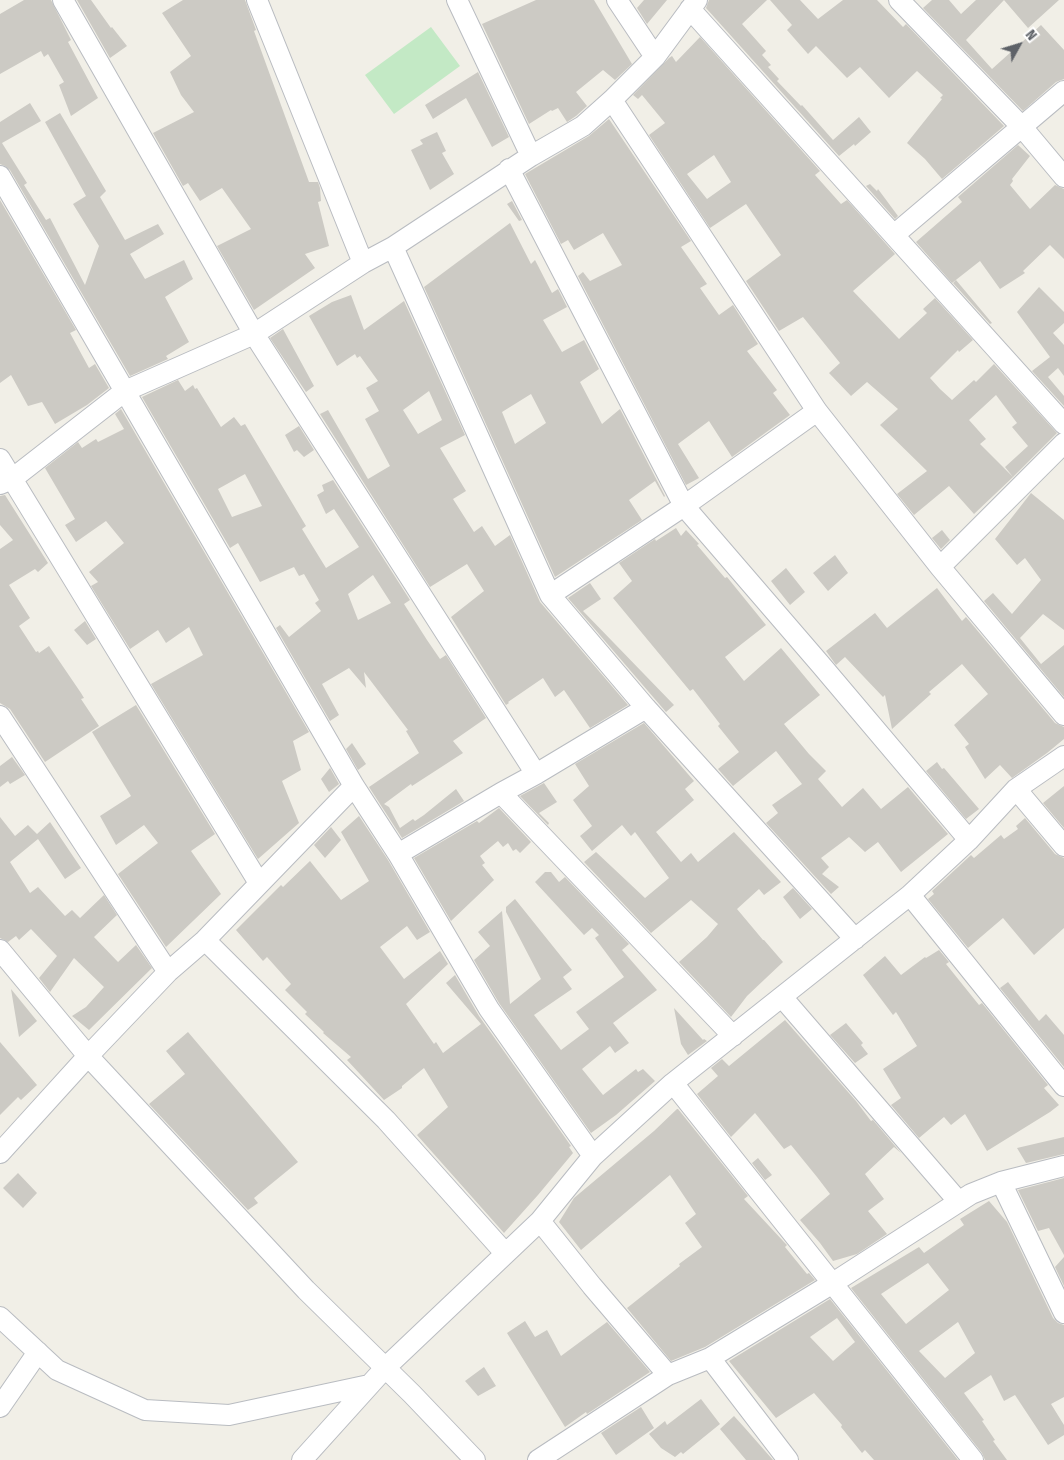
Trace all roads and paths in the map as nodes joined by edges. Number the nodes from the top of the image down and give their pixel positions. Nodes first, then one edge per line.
1 (63, 0) edge
2 (257, 0) edge
3 (458, 0) edge
4 (617, 0) edge
5 (899, 0) edge
6 (694, 5) edge
7 (655, 57) junction
8 (1064, 91) edge
9 (612, 100) junction
10 (1022, 127) junction
11 (531, 156) junction
12 (509, 170) junction
13 (0, 176) edge
14 (1064, 177) edge
15 (894, 235) junction
16 (394, 247) junction
17 (362, 263) junction
18 (254, 334) junction
19 (125, 392) junction
20 (817, 411) junction
21 (1064, 424) edge
22 (1064, 443) edge
23 (0, 459) edge
24 (6, 481) edge
25 (684, 506) junction
26 (940, 566) junction
27 (550, 595) junction
28 (646, 708) junction
29 (1064, 715) edge
30 (0, 716) edge
31 (1064, 756) edge
32 (536, 774) junction
33 (354, 786) junction
34 (1016, 789) junction
35 (501, 793) junction
36 (969, 840) junction
37 (1064, 846) edge
38 (398, 854) junction
39 (259, 883) junction
40 (910, 895) junction
41 (855, 939) junction
42 (205, 940) junction
43 (0, 950) edge
44 (168, 972) junction
45 (782, 997) junction
46 (733, 1036) junction
47 (88, 1056) junction
48 (673, 1083) junction
49 (1064, 1086) edge
50 (0, 1153) edge
51 (593, 1156) junction
52 (1064, 1166) edge
53 (1001, 1182) junction
54 (959, 1202) junction
55 (540, 1221) junction
56 (505, 1253) junction
57 (833, 1283) junction
58 (1064, 1313) edge
59 (0, 1317) edge
60 (38, 1352) junction
61 (710, 1358) junction
62 (385, 1368) junction
63 (668, 1375) junction
64 (369, 1385) junction
65 (0, 1407) edge
66 (302, 1460) edge
67 (475, 1460) edge
68 (538, 1460) edge
69 (788, 1460) edge
70 (973, 1460) edge

1 - 18 street
2 - 17 street
3 - 11 street
4 - 7 street
5 - 10 street
6 - 7 street
6 - 15 street
7 - 9 street
8 - 10 street
9 - 11 street
9 - 20 street
10 - 14 street
10 - 15 street
11 - 12 street
12 - 16 street
12 - 25 street
13 - 19 street
15 - 21 street
16 - 17 street
16 - 27 street
17 - 18 street
18 - 19 street
18 - 32 street
19 - 24 street
19 - 33 street
20 - 25 street
20 - 26 street
22 - 26 street
23 - 24 street
24 - 39 street
25 - 27 street
25 - 36 street
26 - 29 street
27 - 28 street
28 - 32 street
28 - 41 street
30 - 44 street
31 - 34 street
32 - 35 street
33 - 38 street
33 - 39 street
34 - 36 street
34 - 37 street
35 - 38 street
35 - 46 street
36 - 40 street
38 - 51 street
39 - 42 street
40 - 41 street
40 - 49 street
41 - 45 street
42 - 44 street
42 - 56 street
43 - 47 street
44 - 47 street
45 - 46 street
45 - 54 street
46 - 48 street
47 - 50 street
47 - 62 street
48 - 51 street
48 - 57 street
51 - 55 street
52 - 53 street
53 - 54 street
53 - 58 street
54 - 57 street
55 - 56 street
55 - 63 street
56 - 62 street
57 - 61 street
57 - 70 street
59 - 60 street
60 - 64 street
60 - 65 street
61 - 63 street
61 - 69 street
62 - 64 street
62 - 67 street
63 - 68 street
64 - 66 street

